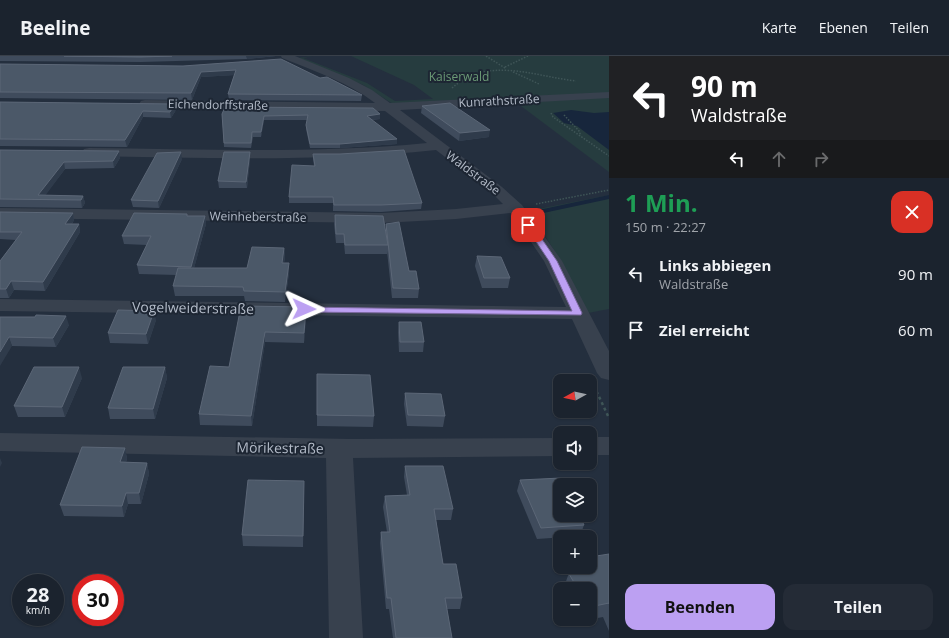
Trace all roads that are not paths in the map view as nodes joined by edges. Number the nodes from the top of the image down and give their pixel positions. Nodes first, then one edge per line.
1 (289, 58) edge
2 (609, 95) edge
3 (133, 104) edge
4 (389, 108) junction
5 (438, 146) junction
6 (80, 152) edge
7 (516, 208) junction
8 (0, 214) edge
9 (0, 305) edge
10 (578, 313) junction
11 (609, 374) edge
12 (0, 442) edge
13 (597, 446) edge
14 (609, 446) edge
15 (553, 447) edge
16 (338, 449) junction
17 (346, 638) edge

1 - 4 street, Waldstraße
2 - 4 street, Kunrathstraße
3 - 4 street, Eichendorffstraße
4 - 5 street, Waldstraße
5 - 6 street
5 - 7 street, Waldstraße
7 - 8 street, Weinheberstraße
7 - 10 street, Waldstraße
9 - 10 street, Vogelweiderstraße
10 - 11 street, Waldstraße
12 - 16 street, Mörikestraße
13 - 14 street
15 - 16 street, Mörikestraße
16 - 17 street

